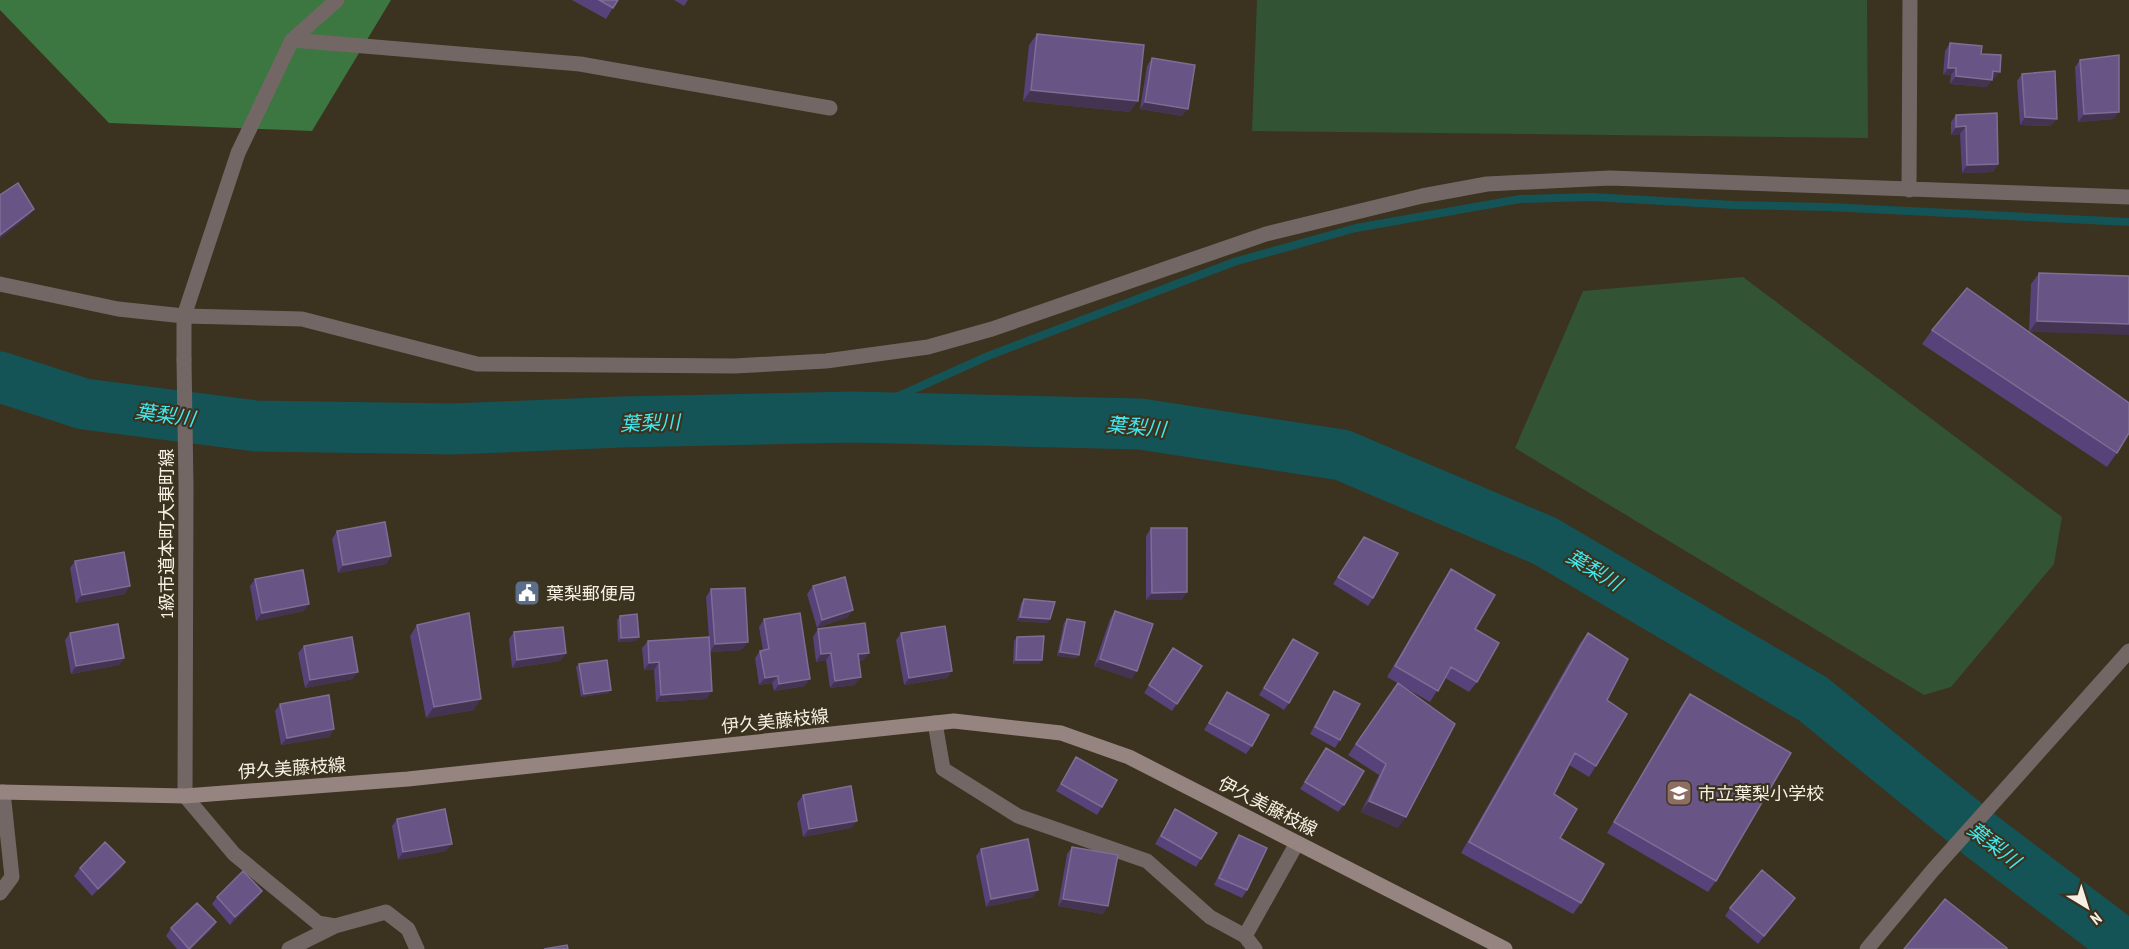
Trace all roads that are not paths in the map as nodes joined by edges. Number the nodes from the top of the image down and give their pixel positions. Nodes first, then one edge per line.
1 (337, 0) edge
2 (1910, 0) edge
3 (292, 40) junction
4 (830, 108) dead end
5 (1909, 190) junction
6 (2129, 197) edge
7 (0, 284) edge
8 (184, 316) junction
9 (2129, 651) edge
10 (935, 723) junction
11 (1, 792) edge
12 (185, 796) junction
13 (1297, 843) junction
14 (0, 893) edge
15 (335, 926) junction
16 (1245, 936) junction
17 (289, 949) edge
18 (417, 949) edge
19 (1255, 949) edge
20 (1505, 949) edge
21 (1867, 949) edge

1 - 3 street
2 - 5 street
3 - 4 street
3 - 8 street, 1級市道本町大東町線
5 - 6 street
5 - 8 street
7 - 8 street
8 - 12 street, 1級市道本町大東町線
9 - 21 street
10 - 12 main road, 伊久美藤枝線
10 - 13 main road, 伊久美藤枝線
10 - 16 street
11 - 12 main road, 伊久美藤枝線
11 - 14 street
12 - 15 street
13 - 16 street
13 - 20 main road, 伊久美藤枝線
15 - 17 street
15 - 18 street
16 - 19 street

